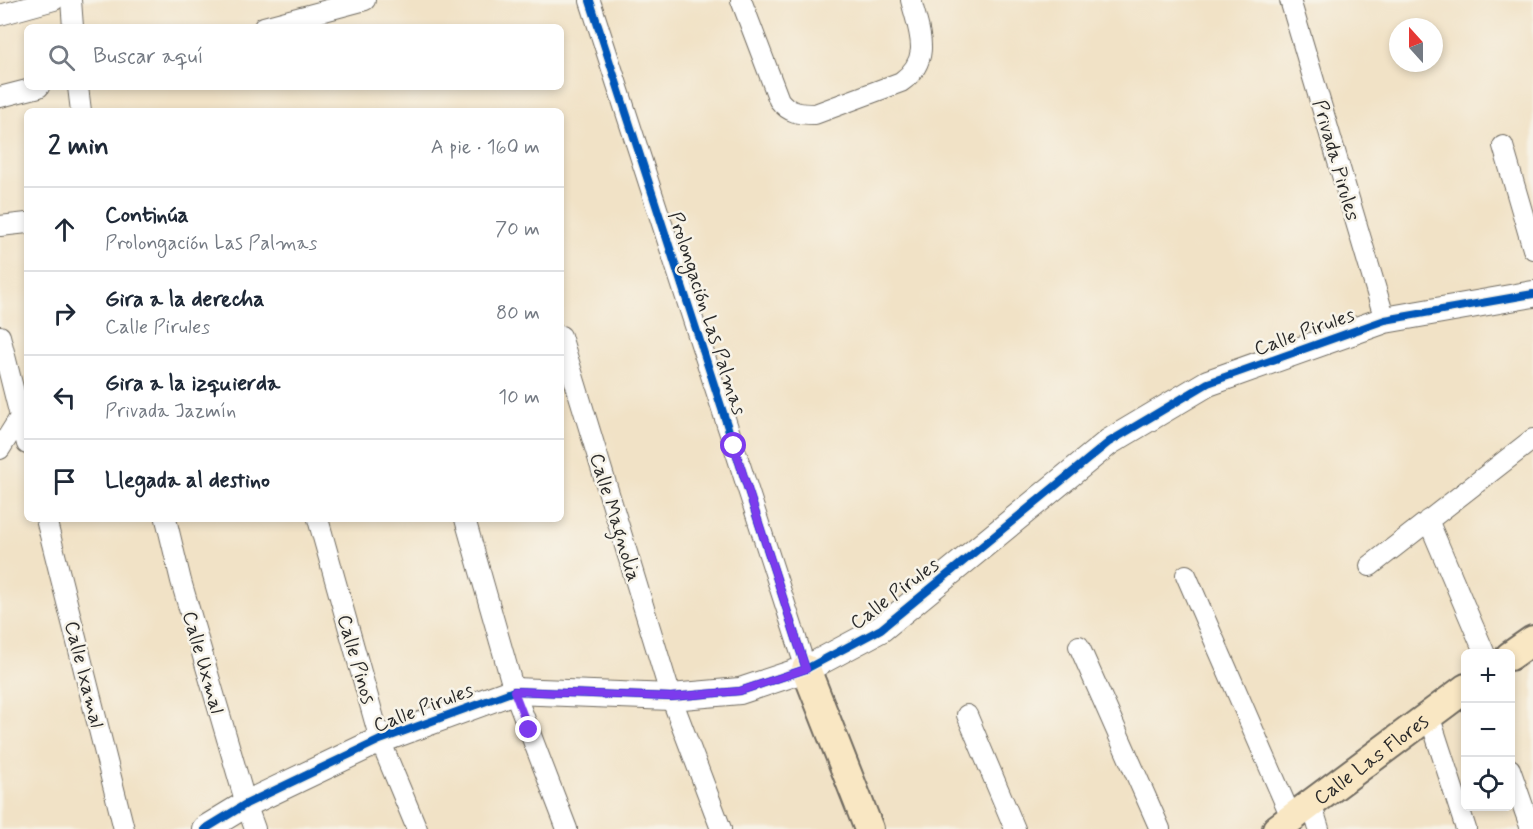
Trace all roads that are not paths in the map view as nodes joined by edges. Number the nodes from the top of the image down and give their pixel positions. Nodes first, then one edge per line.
1 (54, 0) edge
2 (71, 0) edge
3 (365, 0) edge
4 (741, 0) edge
5 (911, 0) edge
6 (1290, 0) edge
7 (590, 1) edge
8 (0, 15) edge
9 (73, 24) edge
10 (275, 24) edge
11 (27, 90) edge
12 (78, 90) edge
13 (0, 97) edge
14 (81, 108) edge
15 (1503, 146) dead end
16 (24, 223) edge
17 (0, 226) edge
18 (1533, 249) edge
19 (1533, 294) edge
20 (1385, 320) junction
21 (0, 336) edge
22 (564, 346) edge
23 (16, 403) edge
24 (24, 433) edge
25 (1533, 439) edge
26 (0, 449) edge
27 (1428, 520) junction
28 (47, 522) edge
29 (167, 522) edge
30 (319, 522) edge
31 (466, 522) edge
32 (1370, 566) dead end
33 (1186, 576) dead end
34 (1533, 640) edge
35 (1079, 646) dead end
36 (1483, 649) edge
37 (1515, 653) edge
38 (806, 669) junction
39 (514, 691) junction
40 (1461, 692) edge
41 (671, 697) junction
42 (968, 715) dead end
43 (1429, 715) junction
44 (380, 740) junction
45 (1515, 783) edge
46 (246, 804) junction
47 (1299, 819) edge
48 (124, 829) edge
49 (205, 829) edge
50 (255, 829) edge
51 (417, 829) edge
52 (567, 829) edge
53 (721, 829) edge
54 (869, 829) edge
55 (1015, 829) edge
56 (1160, 829) edge
57 (1466, 829) edge
58 (1531, 829) edge

1 - 8 street
2 - 9 street
3 - 10 street
4 - 5 street
6 - 20 street, Privada Pirules
7 - 38 street, Prolongación Las Palmas
11 - 13 street
12 - 14 street
15 - 18 street
16 - 17 street
19 - 20 street, Calle Pirules
20 - 38 street, Calle Pirules
21 - 23 street
22 - 41 street, Calle Magnolia
23 - 24 street
23 - 26 street
25 - 27 street
27 - 32 street
27 - 36 street
28 - 48 street, Calle Ixamal
29 - 46 street, Calle Uxmal
30 - 44 street, Calle Pinos
31 - 39 street
33 - 47 street
34 - 37 main road
35 - 56 street
38 - 41 street, Calle Pirules
38 - 54 main road
39 - 41 street, Calle Pirules
39 - 44 street, Calle Pirules
39 - 52 street
40 - 43 main road, Calle Las Flores
41 - 53 street, Calle Magnolia
42 - 55 street
43 - 47 main road, Calle Las Flores
43 - 57 street
44 - 46 street, Calle Pirules
44 - 51 street, Calle Pinos
45 - 58 street
46 - 49 street, Calle Pirules
46 - 50 street, Calle Uxmal

